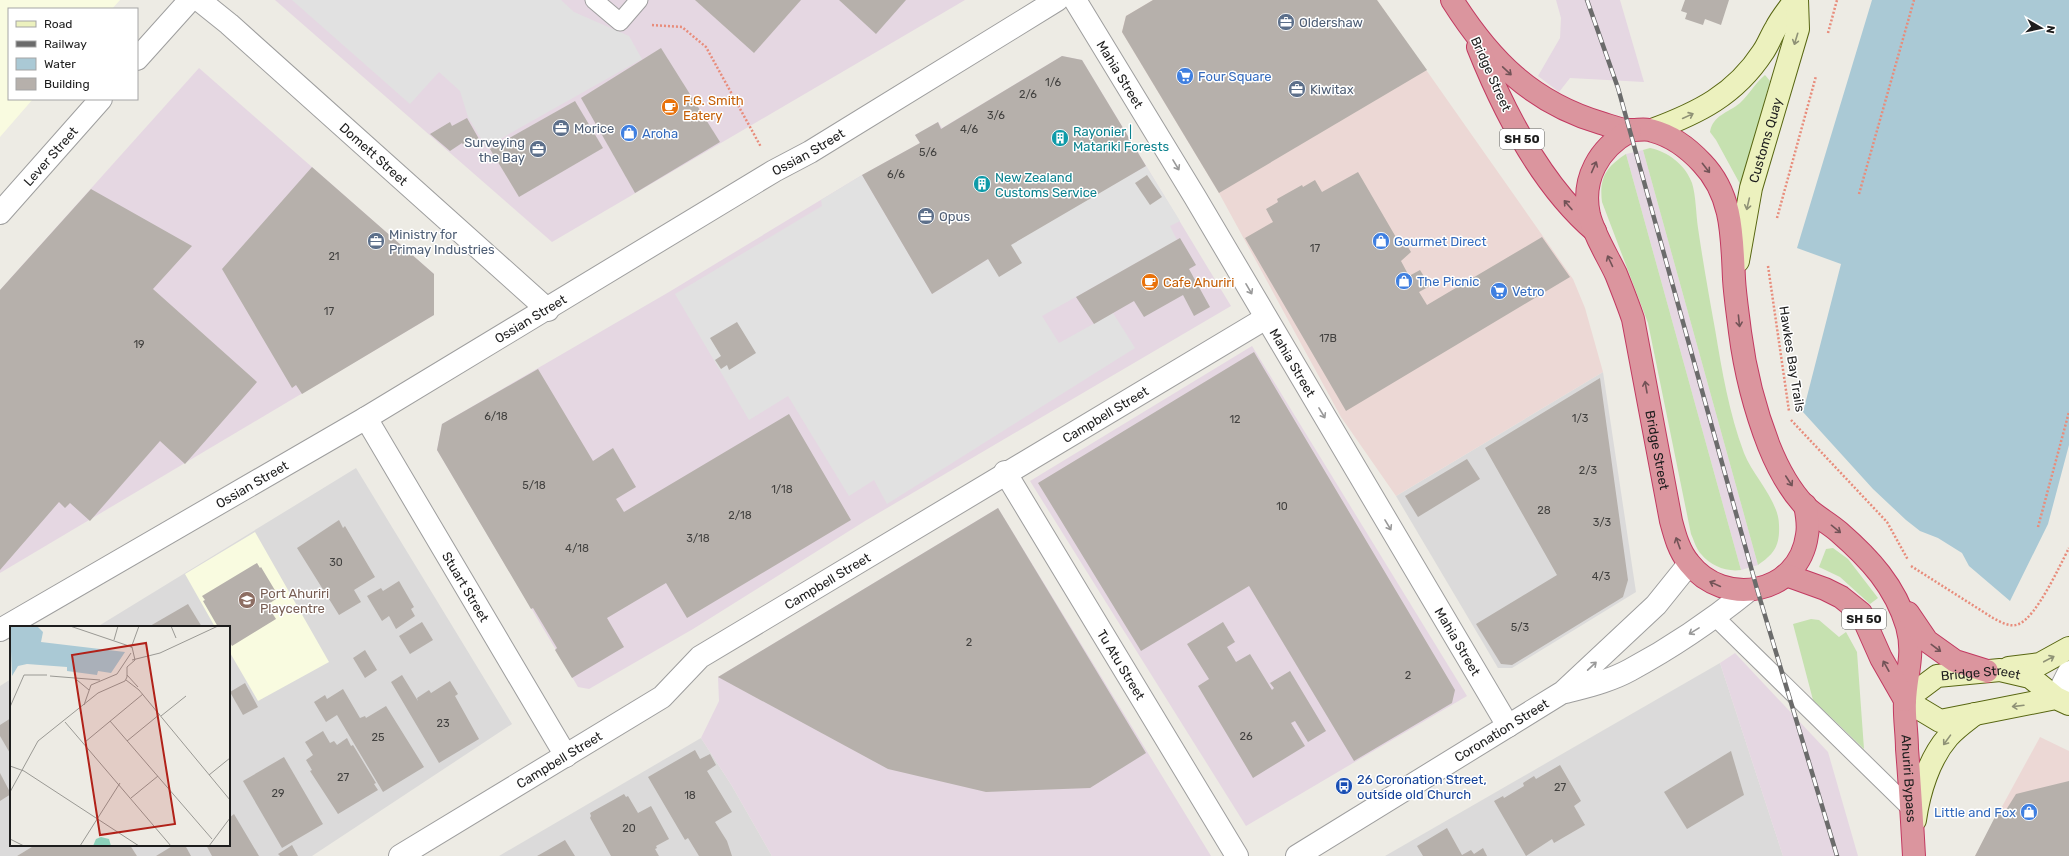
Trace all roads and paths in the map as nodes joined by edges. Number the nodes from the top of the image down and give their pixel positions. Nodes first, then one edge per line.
1 (190, 0) edge
2 (199, 0) edge
3 (594, 0) edge
4 (639, 0) edge
5 (1057, 0) edge
6 (1075, 0) edge
7 (1452, 0) edge
8 (1796, 0) edge
9 (1837, 0) edge
10 (1914, 0) edge
11 (620, 22) junction
12 (1472, 31) junction
13 (1827, 38) dead end
14 (138, 58) edge
15 (1816, 75) dead end
16 (100, 100) edge
17 (1652, 130) junction
18 (1630, 131) junction
19 (774, 171) junction
20 (1859, 194) dead end
21 (0, 213) edge
22 (1777, 219) dead end
23 (1596, 231) junction
24 (1768, 264) dead end
25 (1734, 282) junction
26 (548, 310) junction
27 (1266, 318) junction
28 (2069, 412) edge
29 (366, 418) junction
30 (1005, 472) junction
31 (1805, 505) junction
32 (2038, 527) dead end
33 (2069, 548) edge
34 (1689, 564) junction
35 (1786, 575) junction
36 (1748, 591) junction
37 (1896, 595) junction
38 (1715, 617) junction
39 (0, 630) edge
40 (2069, 648) edge
41 (1993, 670) junction
42 (2069, 672) edge
43 (1563, 692) junction
44 (1905, 700) junction
45 (2062, 701) edge
46 (1976, 714) junction
47 (1508, 726) junction
48 (566, 756) junction
49 (1911, 809) junction
50 (1912, 832) junction
51 (400, 856) edge
52 (1237, 856) edge
53 (1297, 856) edge
54 (1914, 856) edge

1 - 14 street
2 - 26 street, Domett Street
3 - 11 lane
4 - 11 lane
5 - 19 street, Ossian Street
6 -> 27 street, Mahia Street
7 - 12 highway, Bridge Street / SH 50
17 -> 8 street, Customs Quay
8 -> 25 street, Customs Quay
9 - 13 path
10 - 20 path
11 - 19 path
12 -> 18 highway, Bridge Street / SH 50
23 -> 12 highway, Bridge Street / SH 50
15 - 22 path
16 - 21 street, Lever Street
17 - 18 highway, Bridge Street / SH 50
17 -> 25 highway, Bridge Street / SH 50
23 -> 18 highway, Bridge Street / SH 50
19 - 26 street, Ossian Street
34 -> 23 highway, Bridge Street / SH 50
24 - 33 path, Hawkes Bay Trails
25 -> 31 highway, Bridge Street / SH 50
26 - 29 street, Ossian Street
27 - 30 street, Campbell Street
27 -> 47 street, Mahia Street
28 - 32 path
29 - 39 street, Ossian Street
29 - 48 street, Stuart Street
30 - 48 street, Campbell Street
30 - 52 street, Tu Atu Street
31 - 35 highway, Bridge Street / SH 50
31 -> 37 highway, Bridge Street / SH 50
36 -> 34 highway, Bridge Street / SH 50
43 -> 34 street, Coronation Street
35 - 36 highway, Bridge Street / SH 50
44 -> 35 highway, SH 50
36 - 38 street, Coronation Street
37 -> 41 highway
37 - 44 highway, Bridge Street / SH 50
38 -> 43 street, Coronation Street
38 - 49 lane
41 -> 40 street
41 - 44 street, Bridge Street
41 - 45 street, Bridge Street
42 - 45 street
43 - 47 street, Coronation Street
44 - 46 street
44 - 49 highway, Ahuriri Bypass / SH 50
45 -> 46 street
46 -> 50 street
47 - 53 street, Coronation Street
48 - 51 street, Campbell Street
49 - 50 highway, Ahuriri Bypass / SH 50
50 - 54 highway, Ahuriri Bypass / SH 50

